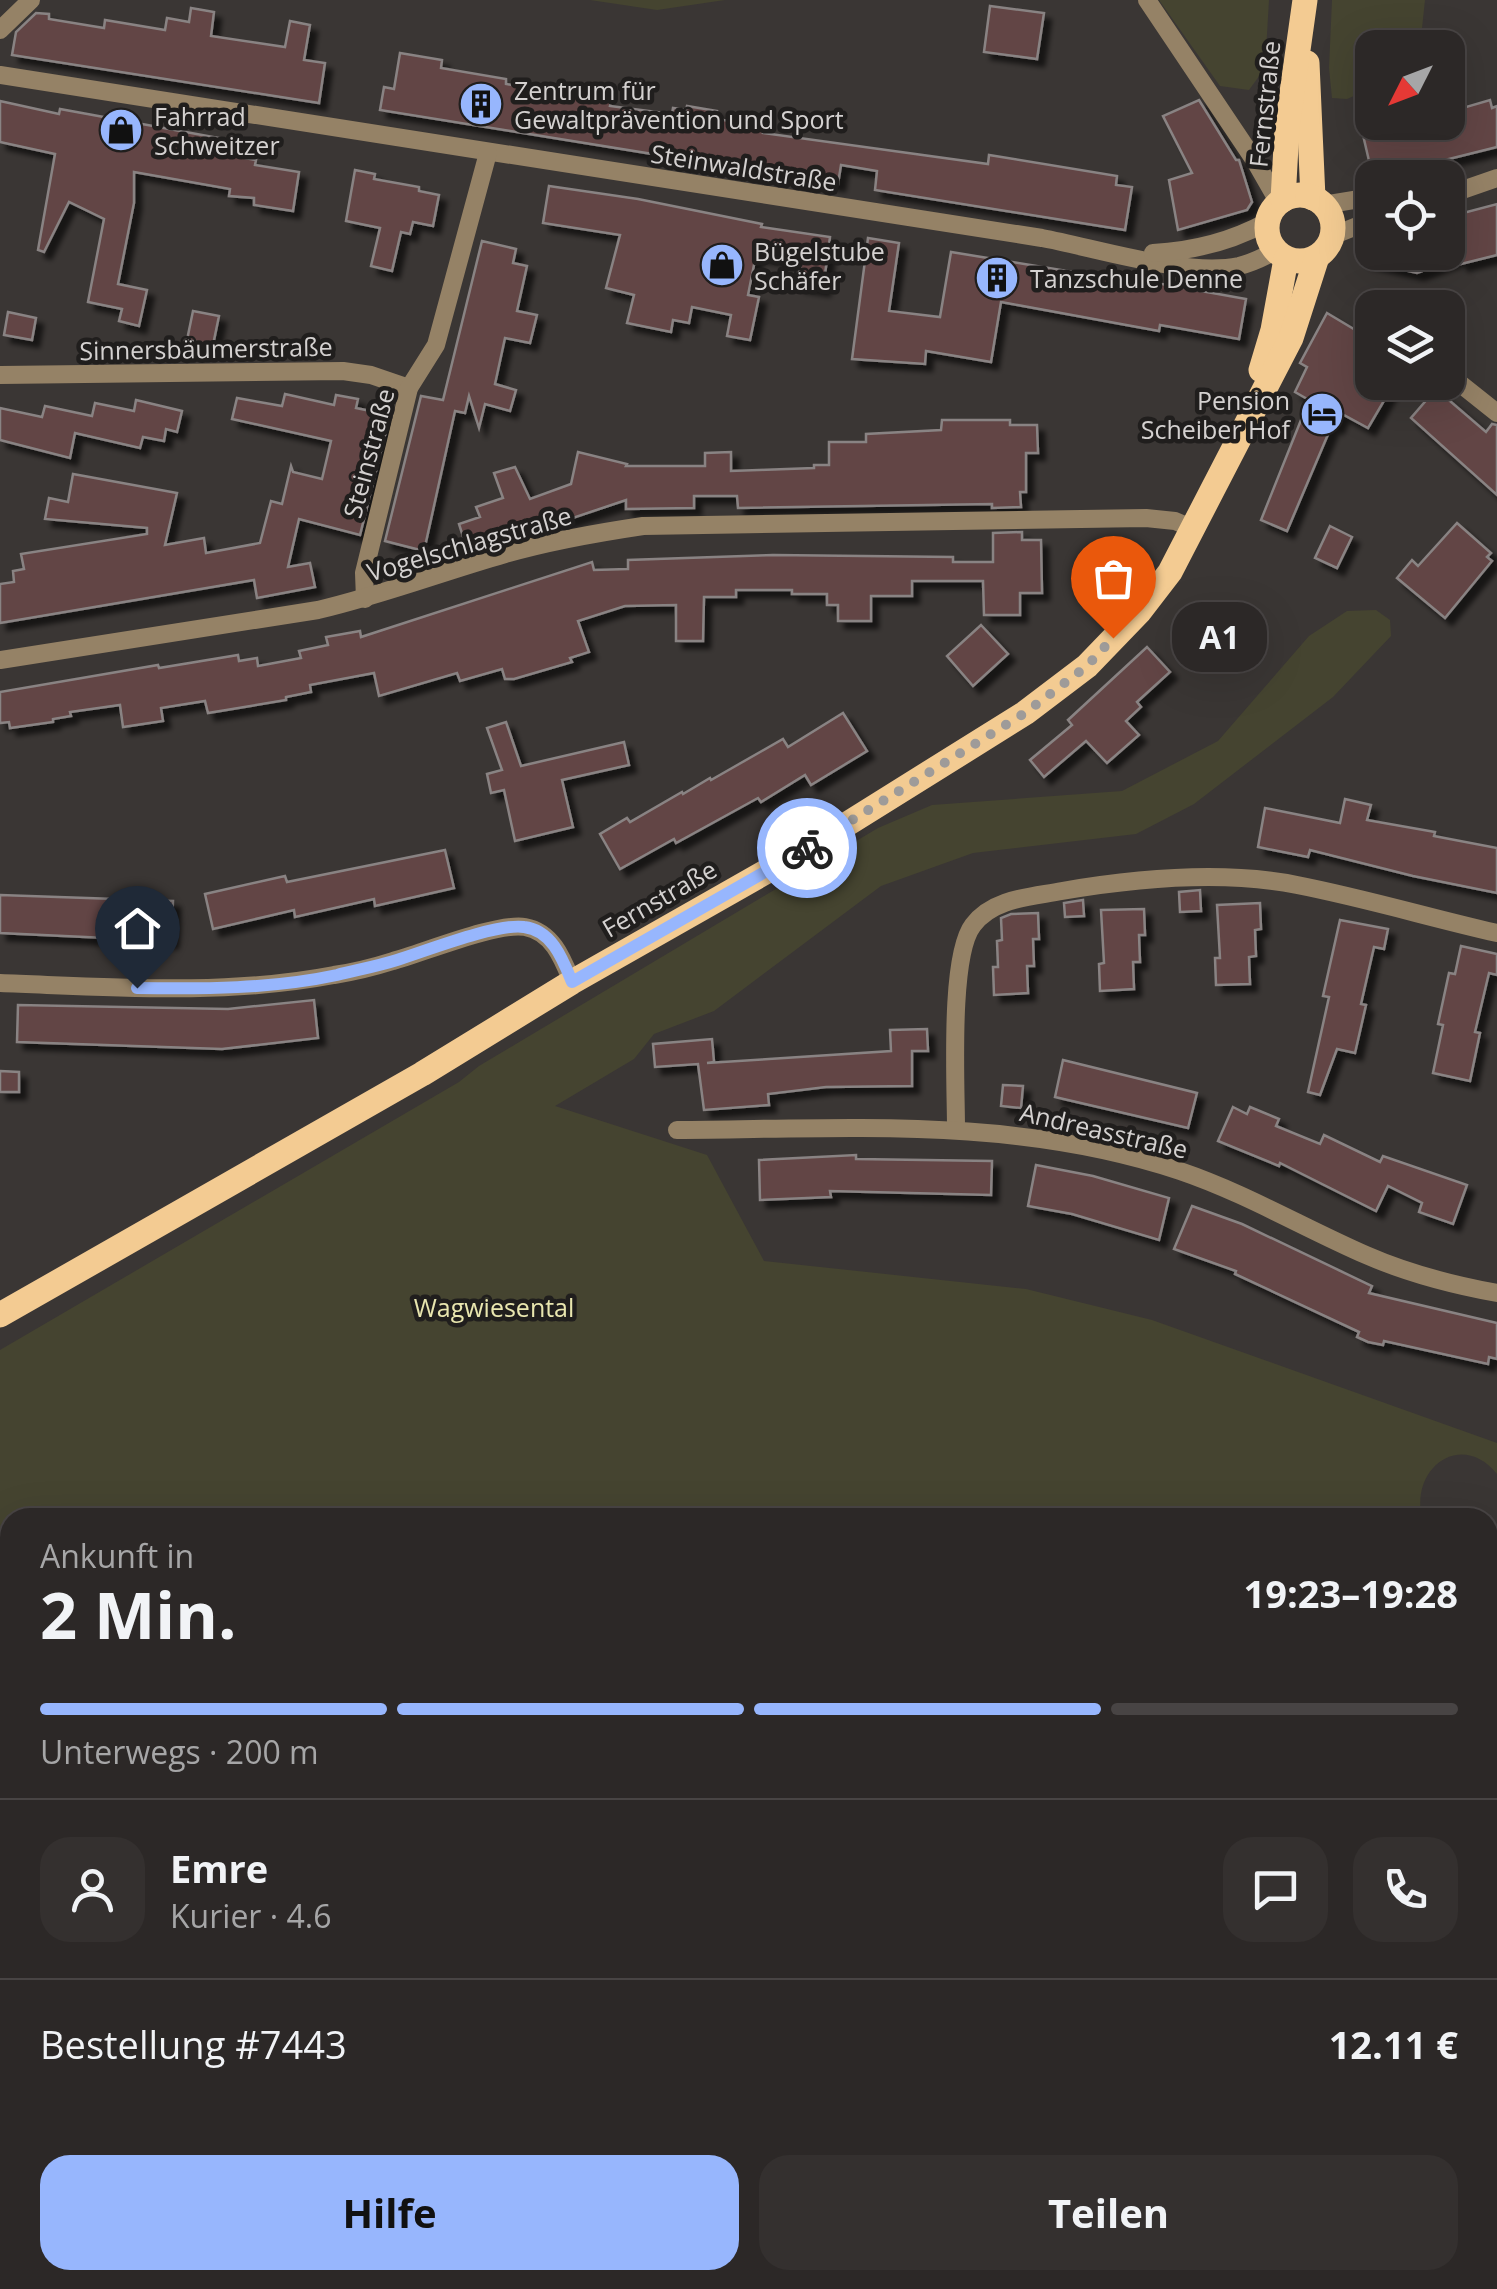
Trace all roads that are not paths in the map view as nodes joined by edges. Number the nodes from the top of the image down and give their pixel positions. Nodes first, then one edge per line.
1 (31, 0) edge
2 (1147, 0) edge
3 (1305, 6) edge
4 (0, 30) edge
5 (0, 75) edge
6 (488, 153) junction
7 (1497, 178) edge
8 (1465, 182) edge
9 (1465, 189) edge
10 (1355, 199) edge
11 (1318, 202) junction
12 (1277, 208) junction
13 (1355, 229) edge
14 (1324, 246) junction
15 (1124, 254) junction
16 (1281, 255) junction
17 (0, 375) edge
18 (410, 388) junction
19 (1465, 388) edge
20 (1497, 413) edge
21 (1244, 424) junction
22 (1194, 529) junction
23 (364, 599) junction
24 (0, 660) edge
25 (1497, 933) edge
26 (572, 982) junction
27 (0, 983) edge
28 (956, 1128) junction
29 (676, 1130) dead end
30 (1497, 1293) edge
31 (0, 1315) edge

1 - 4 street
2 - 12 street
3 - 11 main road, Fernstraße
3 - 12 main road, Fernstraße
5 - 6 street, Steinwaldstraße
6 - 15 street, Steinwaldstraße
6 - 18 street, Steinstraße
7 - 8 street
7 - 9 street
10 - 11 street
11 - 12 main road
11 - 14 main road
12 - 15 street, Steinwaldstraße
12 - 16 main road
13 - 14 street
14 - 16 main road
14 - 21 main road, Fernstraße
15 - 16 street, Steinwaldstraße
16 - 21 main road, Fernstraße
17 - 18 street, Sinnersbäumerstraße
18 - 23 street, Steinstraße
19 - 20 street
21 - 22 main road, Fernstraße
22 - 23 street, Vogelschlagstraße
22 - 26 main road, Fernstraße
23 - 24 street, Vogelschlagstraße
25 - 28 street
26 - 27 street
26 - 31 main road, Fernstraße
28 - 29 street, Andreasstraße
28 - 30 street, Andreasstraße

